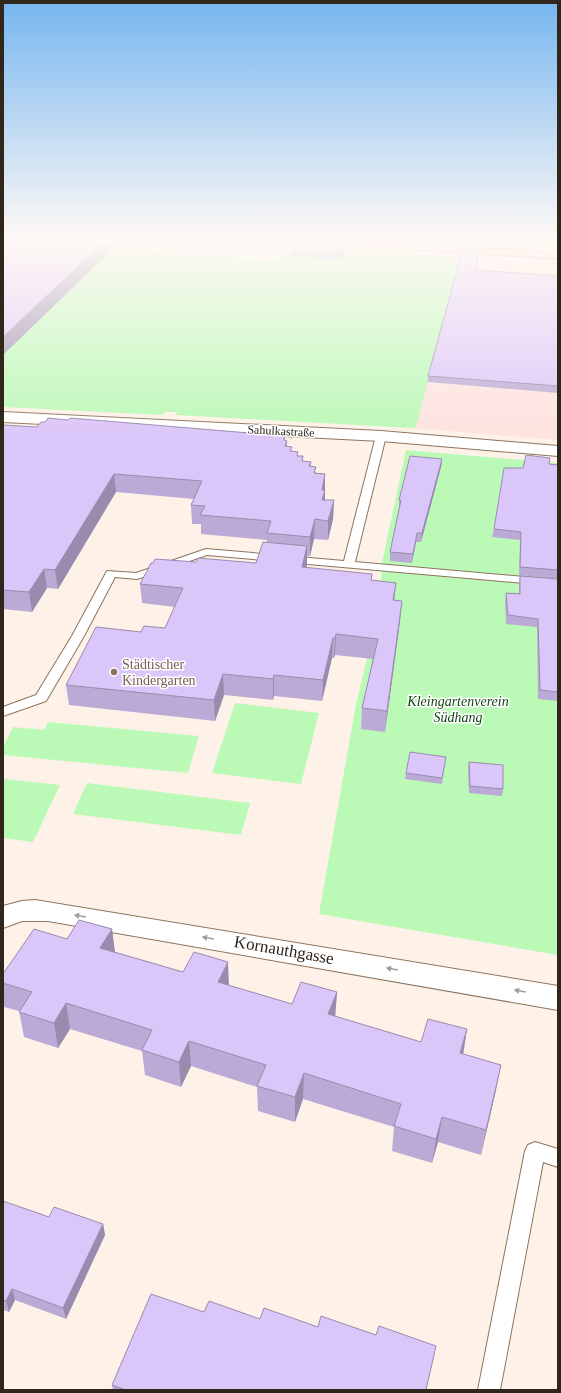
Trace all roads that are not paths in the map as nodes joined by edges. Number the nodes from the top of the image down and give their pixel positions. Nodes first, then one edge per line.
1 (3, 417) edge
2 (381, 436) junction
3 (558, 450) edge
4 (348, 564) junction
5 (558, 583) edge
6 (3, 712) edge
7 (6, 916) edge
8 (558, 998) edge
9 (558, 1158) edge
10 (489, 1390) edge

1 - 2 street, Sahulkastraße
2 - 3 street, Sahulkastraße
2 - 4 lane
4 - 5 lane
4 - 6 lane
8 -> 7 street, Kornauthgasse
9 - 10 lane

